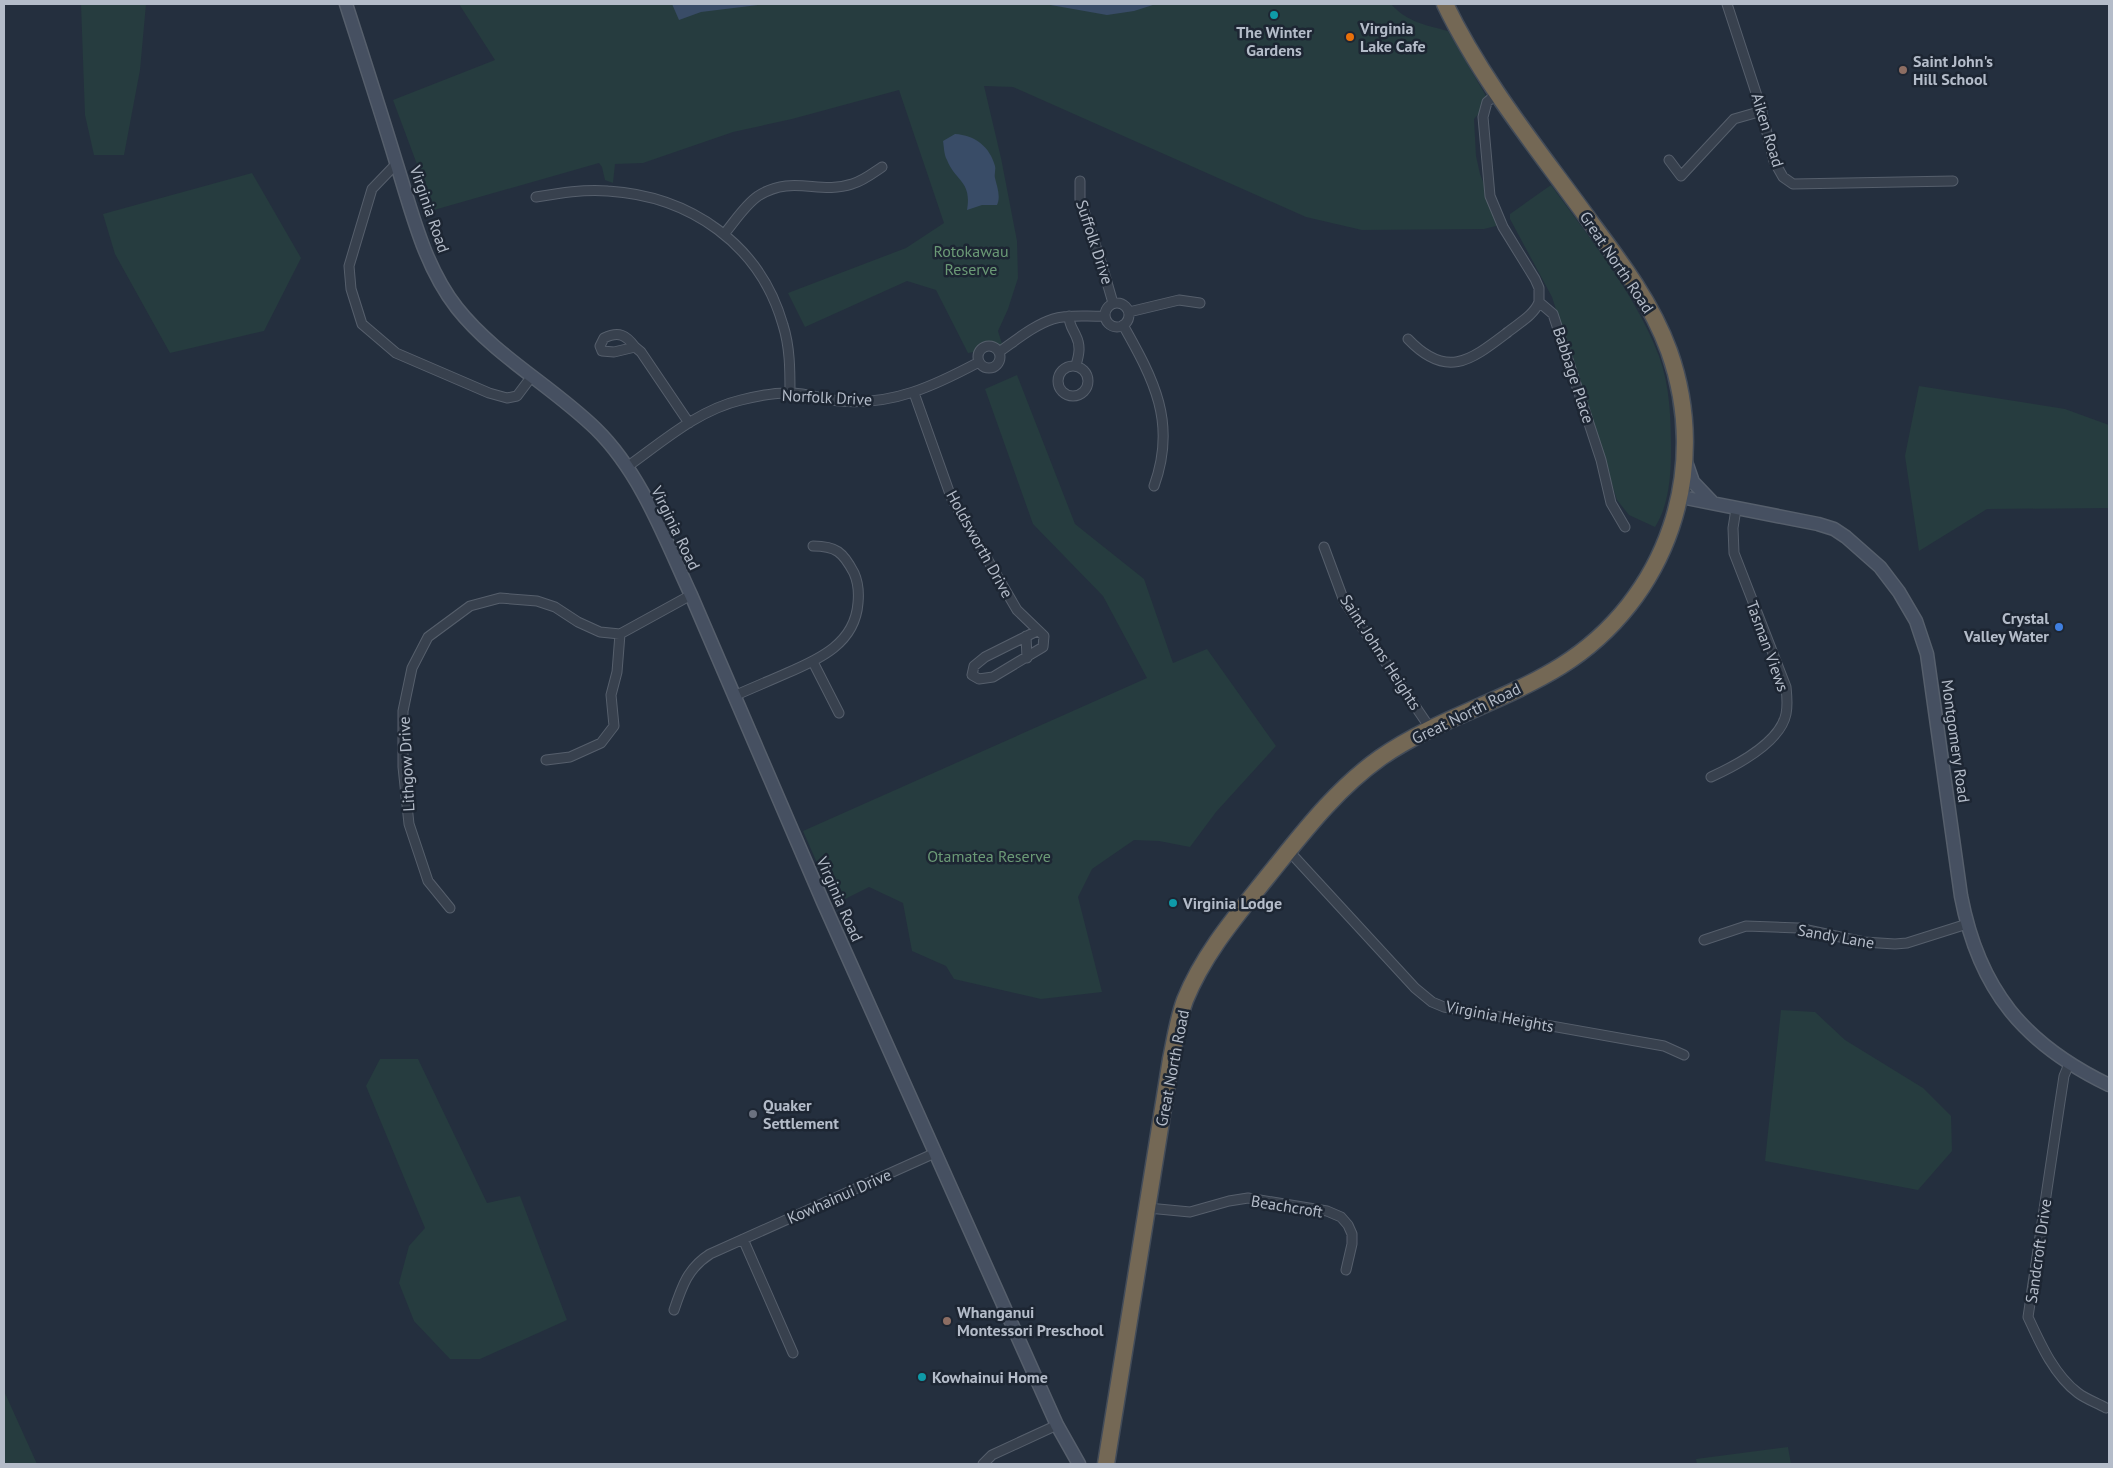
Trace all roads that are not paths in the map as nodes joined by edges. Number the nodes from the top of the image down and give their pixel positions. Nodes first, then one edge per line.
1 (346, 4) edge
2 (1727, 4) edge
3 (1450, 7) edge
4 (1498, 92) junction
5 (1762, 111) junction
6 (1669, 160) dead end
7 (397, 163) junction
8 (882, 167) dead end
9 (1080, 181) dead end
10 (1953, 181) dead end
11 (536, 197) dead end
12 (725, 233) junction
13 (1539, 302) junction
14 (1113, 303) junction
15 (1200, 303) dead end
16 (1129, 312) junction
17 (1069, 316) junction
18 (1105, 316) junction
19 (1123, 325) junction
20 (1408, 339) dead end
21 (635, 348) dead end
22 (998, 352) junction
23 (979, 362) junction
24 (1076, 366) dead end
25 (532, 376) junction
26 (790, 393) junction
27 (914, 393) junction
28 (689, 423) junction
29 (1686, 462) junction
30 (627, 467) junction
31 (1154, 486) dead end
32 (1680, 497) junction
33 (1715, 504) junction
34 (1736, 509) junction
35 (1625, 527) dead end
36 (813, 546) dead end
37 (1324, 547) dead end
38 (691, 595) junction
39 (1036, 631) junction
40 (620, 634) junction
41 (1026, 636) junction
42 (1027, 658) junction
43 (814, 662) junction
44 (734, 696) junction
45 (839, 713) dead end
46 (1430, 728) junction
47 (546, 760) dead end
48 (1711, 777) dead end
49 (1288, 850) junction
50 (450, 908) dead end
51 (1966, 924) junction
52 (1704, 940) dead end
53 (1684, 1055) dead end
54 (2069, 1064) junction
55 (2109, 1085) edge
56 (935, 1153) junction
57 (1148, 1208) junction
58 (742, 1239) junction
59 (1346, 1270) dead end
60 (674, 1310) dead end
61 (793, 1353) dead end
62 (2106, 1408) dead end
63 (1057, 1425) junction
64 (982, 1464) edge
65 (1079, 1464) edge
66 (1106, 1464) edge

1 - 7 street, Virginia Road
2 - 5 street, Aiken Road
3 - 4 highway, Great North Road
4 - 13 street
4 - 29 highway, Great North Road
5 - 6 street
5 - 10 street, Aiken Road
7 - 25 street, Virginia Road
7 - 25 street, Virginia Road
8 - 12 street
9 - 14 street, Suffolk Drive
11 - 12 street
12 - 26 street
13 - 20 street
13 - 35 street, Babbage Place
14 - 16 street
14 - 18 street
15 - 16 street
16 - 19 street
17 - 18 street, Norfolk Drive
17 - 22 street, Norfolk Drive
17 - 24 street
18 - 19 street
19 - 31 street
21 - 28 street
22 - 23 street, Norfolk Drive
22 - 23 street, Norfolk Drive
23 - 27 street, Norfolk Drive
25 - 30 street, Virginia Road
26 - 27 street, Norfolk Drive
26 - 28 street, Norfolk Drive
27 - 39 street, Holdsworth Drive
28 - 30 street, Norfolk Drive
29 - 32 highway, Great North Road
29 - 33 street
30 - 38 street, Virginia Road
32 - 33 street, Montgomery Road
32 - 46 highway, Great North Road
33 - 34 street, Montgomery Road
34 - 48 street, Tasman Views
34 - 51 street, Montgomery Road
36 - 43 street
37 - 46 street, Saint Johns Heights
38 - 40 street
38 - 44 street, Virginia Road
39 - 41 street
39 - 42 street
40 - 47 street
40 - 50 street, Lithgow Drive
41 - 42 street
41 - 42 street
43 - 44 street
43 - 45 street
44 - 56 street, Virginia Road
46 - 49 highway, Great North Road
49 - 53 street, Virginia Heights
49 - 57 highway, Great North Road
51 - 52 street, Sandy Lane
51 - 54 street, Montgomery Road
54 - 55 street, Montgomery Road
54 - 62 street, Sandcroft Drive
56 - 58 street, Kowhainui Drive
56 - 63 street, Virginia Road
57 - 59 street, Beachcroft
57 - 66 highway, Great North Road
58 - 60 street, Kowhainui Drive
58 - 61 street
63 - 64 street
63 - 65 street, Virginia Road

